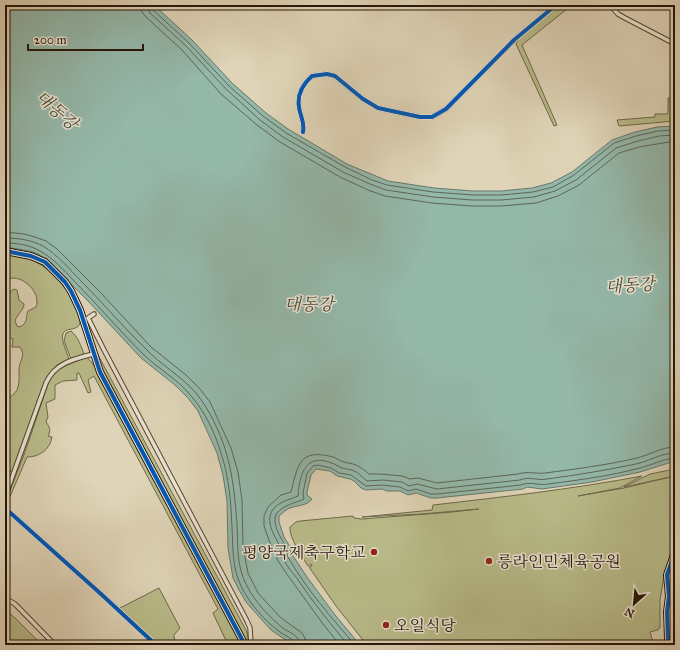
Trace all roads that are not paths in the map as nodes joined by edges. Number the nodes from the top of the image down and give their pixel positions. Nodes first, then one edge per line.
1 (556, 5) edge
2 (610, 5) edge
3 (675, 44) edge
4 (303, 132) dead end
5 (5, 251) edge
6 (94, 314) dead end
7 (93, 354) junction
8 (5, 497) edge
9 (5, 508) edge
10 (675, 552) edge
11 (675, 593) edge
12 (669, 596) junction
13 (5, 602) edge
14 (55, 645) edge
15 (156, 645) edge
16 (245, 645) edge
17 (251, 645) edge
18 (670, 645) edge

1 - 4 street
2 - 3 street
5 - 7 street
6 - 17 street
7 - 8 street
7 - 16 street
9 - 15 street
10 - 12 street
11 - 12 street
12 - 18 street
13 - 14 street

